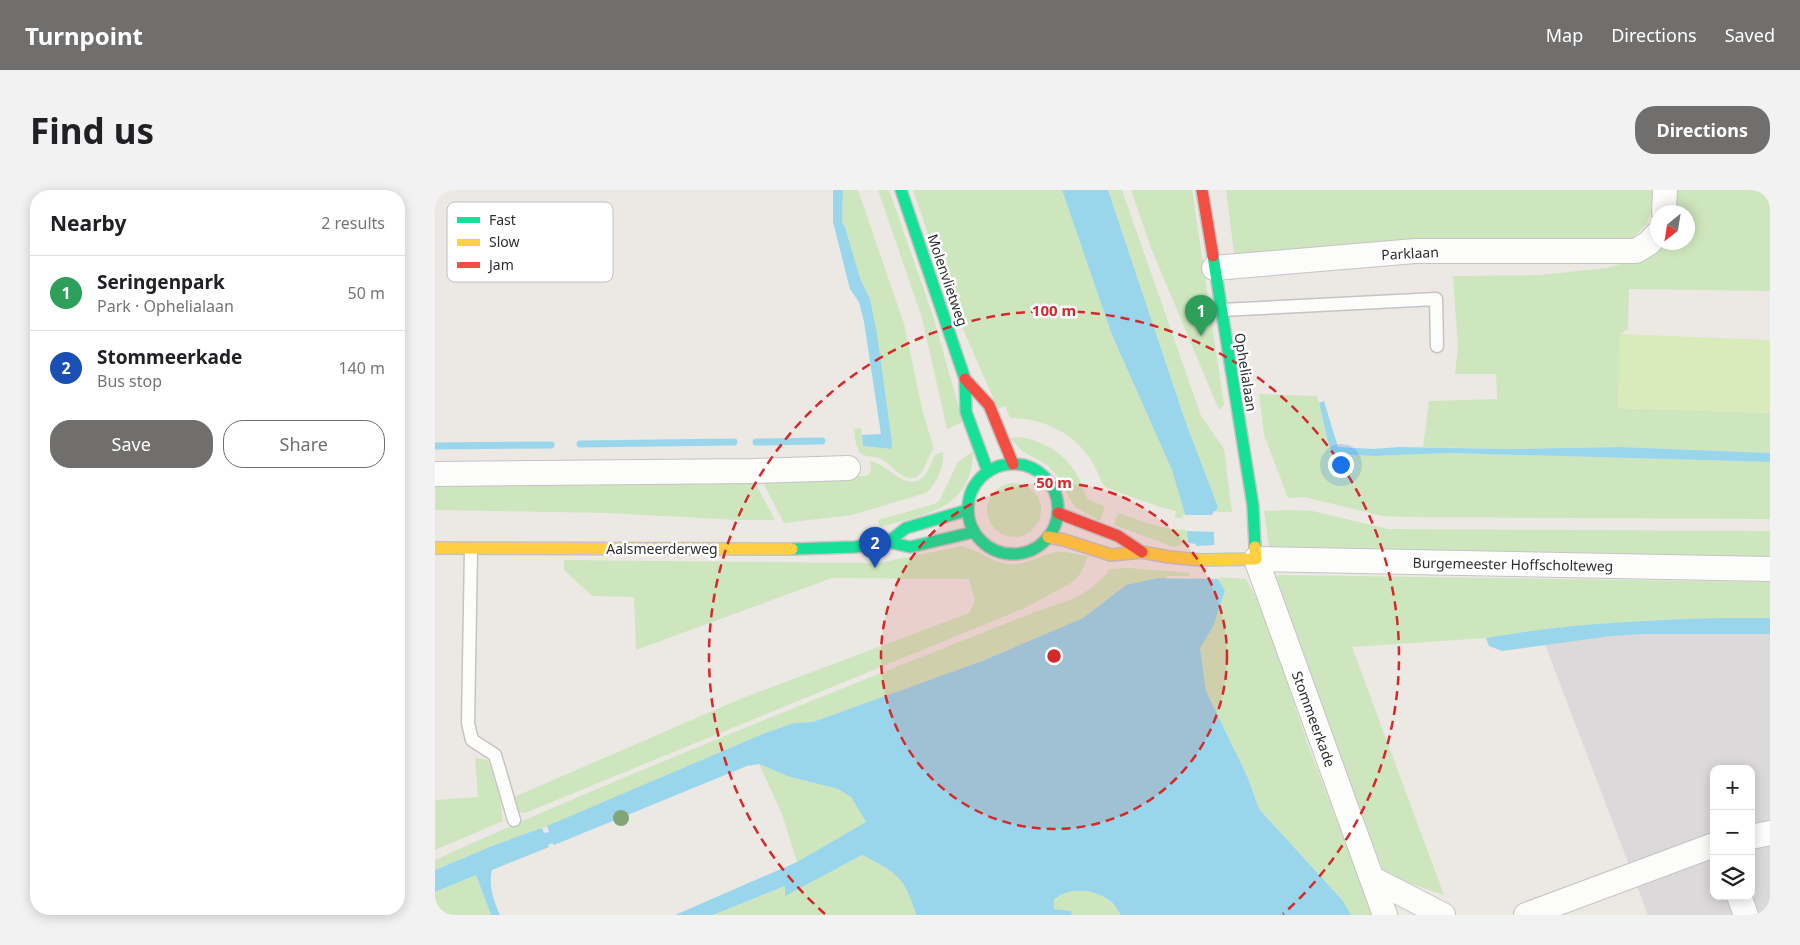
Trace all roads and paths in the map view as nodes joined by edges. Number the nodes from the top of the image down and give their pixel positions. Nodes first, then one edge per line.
1 (901, 190) edge
2 (1202, 190) edge
3 (1665, 190) edge
4 (1665, 205) edge
5 (1650, 242) edge
6 (1213, 268) junction
7 (1221, 310) junction
8 (1437, 346) dead end
9 (965, 379) junction
10 (1013, 464) junction
11 (848, 468) dead end
12 (988, 472) junction
13 (435, 474) edge
14 (968, 510) junction
15 (1058, 513) junction
16 (975, 532) junction
17 (1048, 537) junction
18 (888, 542) junction
19 (435, 548) edge
20 (471, 549) junction
21 (1142, 552) junction
22 (1248, 560) junction
23 (1770, 569) edge
24 (514, 820) dead end
25 (1770, 833) edge
26 (1755, 836) edge
27 (1710, 846) edge
28 (1373, 879) junction
29 (1740, 900) edge
30 (1385, 915) edge
31 (1443, 915) edge
32 (1526, 915) edge
33 (1746, 915) edge

1 - 9 street, Molenvlietweg
2 - 6 street, Ophelialaan
3 - 4 street
5 - 6 street, Parklaan
6 - 7 street, Ophelialaan
7 - 8 lane
7 - 22 street, Ophelialaan
9 - 10 street, Molenvlietweg
9 - 12 street, Molenvlietweg
10 - 12 street
10 - 15 street
11 - 13 street
12 - 14 street
14 - 16 street
14 - 18 street, Aalsmeerderweg
15 - 17 street
15 - 21 street
16 - 17 street
16 - 18 street, Aalsmeerderweg
17 - 21 street
18 - 20 street, Aalsmeerderweg
19 - 20 street, Aalsmeerderweg
20 - 24 lane
21 - 22 street
22 - 23 street, Burgemeester Hoffscholteweg
22 - 28 street, Stommeerkade
25 - 26 street
27 - 32 street
28 - 30 street, Stommeerkade
28 - 31 street
29 - 33 street

